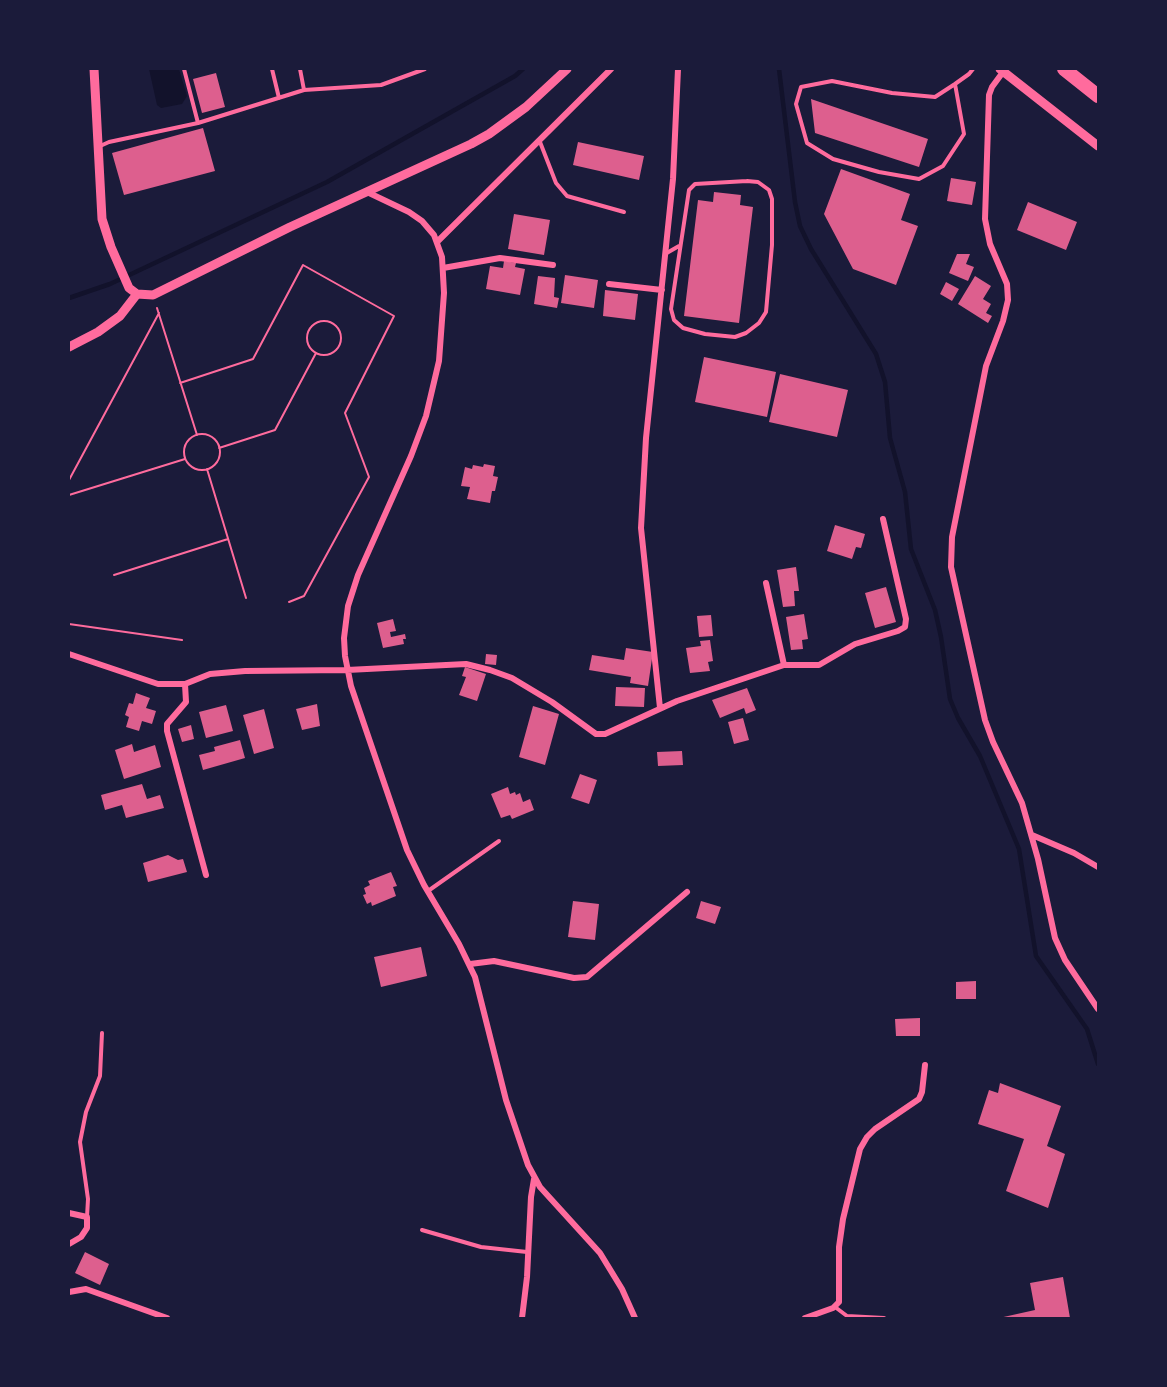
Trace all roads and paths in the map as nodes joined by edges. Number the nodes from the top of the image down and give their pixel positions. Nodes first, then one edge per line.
1 (94, 69) edge
2 (184, 69) edge
3 (272, 69) edge
4 (300, 69) edge
5 (425, 69) edge
6 (567, 69) edge
7 (611, 69) edge
8 (678, 69) edge
9 (973, 69) edge
10 (1064, 69) edge
11 (1001, 70) edge
12 (954, 84) junction
13 (304, 90) junction
14 (1098, 96) edge
15 (279, 98) junction
16 (198, 123) junction
17 (540, 142) junction
18 (1098, 146) edge
19 (97, 148) junction
20 (367, 192) junction
21 (624, 212) dead end
22 (437, 242) junction
23 (680, 245) junction
24 (664, 254) junction
25 (553, 265) dead end
26 (443, 268) junction
27 (609, 284) dead end
28 (662, 290) junction
29 (137, 294) junction
30 (157, 308) dead end
31 (159, 313) junction
32 (69, 347) edge
33 (316, 353) junction
34 (180, 383) junction
35 (197, 435) junction
36 (219, 448) junction
37 (185, 459) junction
38 (207, 469) junction
39 (69, 480) edge
40 (69, 495) edge
41 (883, 519) dead end
42 (228, 539) junction
43 (114, 575) dead end
44 (766, 583) dead end
45 (246, 598) dead end
46 (289, 602) dead end
47 (69, 624) edge
48 (182, 640) dead end
49 (69, 654) edge
50 (784, 665) junction
51 (347, 670) junction
52 (185, 684) junction
53 (660, 708) junction
54 (1032, 835) junction
55 (499, 842) dead end
56 (1098, 867) edge
57 (206, 875) dead end
58 (427, 891) junction
59 (687, 892) dead end
60 (470, 964) junction
61 (1098, 1009) edge
62 (102, 1033) dead end
63 (925, 1065) dead end
64 (534, 1179) junction
65 (69, 1213) edge
66 (87, 1217) junction
67 (422, 1230) dead end
68 (69, 1244) edge
69 (527, 1252) junction
70 (69, 1292) edge
71 (835, 1307) junction
72 (167, 1318) edge
73 (522, 1318) edge
74 (635, 1318) edge
75 (805, 1318) edge
76 (884, 1318) edge

1 - 19 street
2 - 16 lane
3 - 15 lane
4 - 13 lane
5 - 13 lane
6 - 20 street
7 - 17 street
8 - 24 street
9 - 12 lane
10 - 14 highway
11 - 18 street
11 - 54 street
12 - 12 lane
13 - 15 lane
15 - 16 lane
16 - 19 lane
17 - 21 lane
17 - 22 street
19 - 29 street
20 - 22 street
20 - 29 street
22 - 26 street
23 - 23 lane
23 - 24 lane
24 - 28 street
25 - 26 street
26 - 51 street
27 - 28 street
28 - 53 street
29 - 32 street
30 - 31 path
31 - 34 path
31 - 39 path
33 - 33 path
33 - 36 path
34 - 35 path
34 - 46 path
35 - 36 path
35 - 37 path
36 - 38 path
37 - 38 path
37 - 40 path
38 - 42 path
41 - 50 street
42 - 43 path
42 - 45 path
44 - 50 street
47 - 48 path
49 - 52 street
50 - 53 street
51 - 52 street
51 - 53 street
51 - 58 street
52 - 57 street
54 - 56 street
54 - 61 street
55 - 58 lane
58 - 60 street
59 - 60 street
60 - 64 street
62 - 66 lane
63 - 71 street
64 - 69 street
64 - 74 street
65 - 66 street
66 - 68 street
67 - 69 lane
69 - 73 street
70 - 72 street
71 - 75 street
71 - 76 lane

